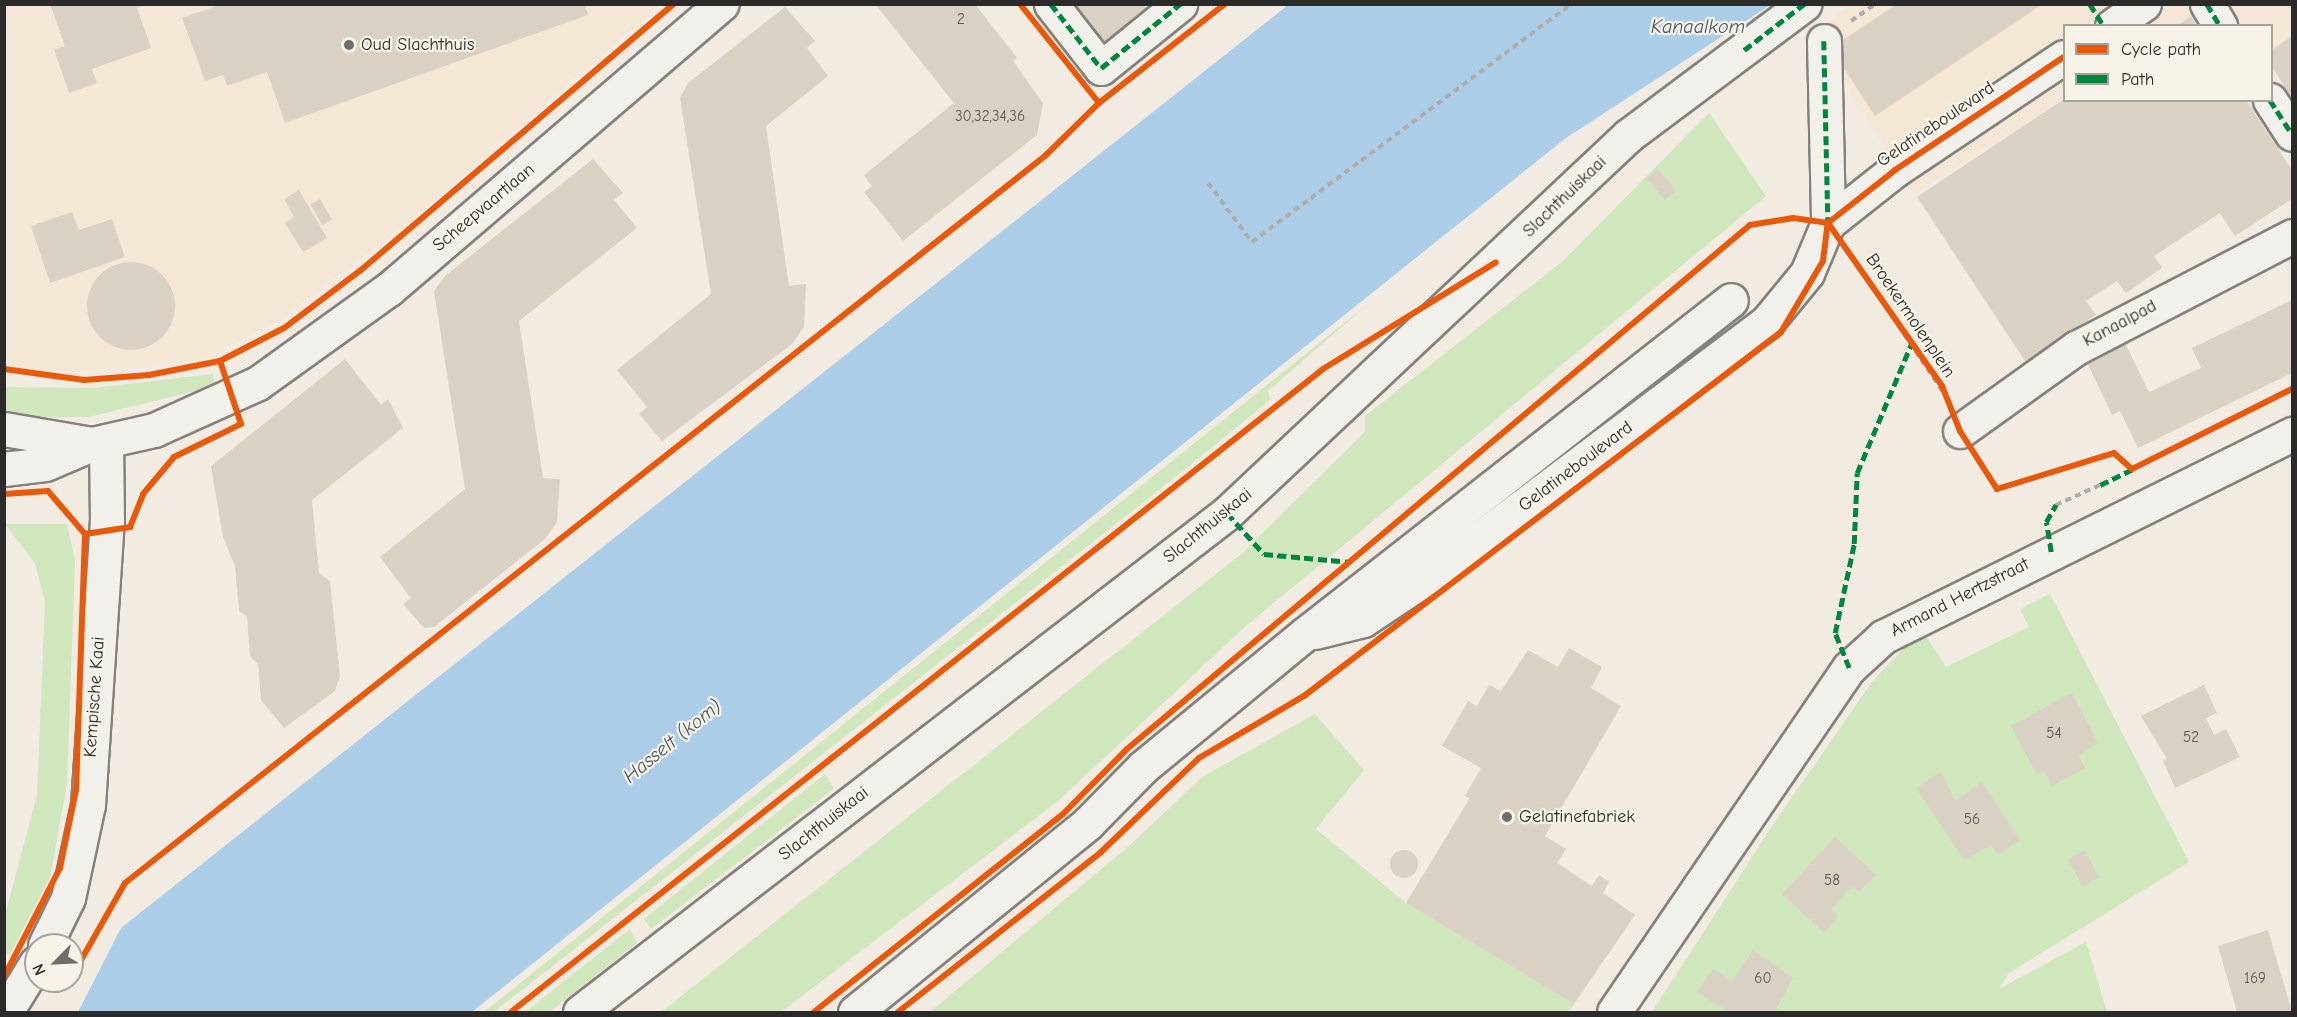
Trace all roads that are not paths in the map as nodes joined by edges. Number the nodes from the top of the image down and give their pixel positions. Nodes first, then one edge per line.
1 (722, 4) edge
2 (1051, 4) edge
3 (1180, 4) edge
4 (1804, 4) edge
5 (2144, 4) edge
6 (2206, 4) edge
7 (2115, 24) edge
8 (2219, 24) edge
9 (1824, 40) dead end
10 (2063, 58) edge
11 (2271, 102) edge
12 (2292, 134) edge
13 (1828, 223) junction
14 (2292, 236) edge
15 (1731, 300) dead end
16 (4, 429) edge
17 (1960, 431) road end
18 (2292, 434) edge
19 (99, 442) junction
20 (4, 469) edge
21 (1305, 634) junction
22 (51, 933) edge
23 (24, 983) edge
24 (6, 1012) edge
25 (580, 1012) edge
26 (855, 1012) edge
27 (1614, 1012) edge

1 - 19 street, Scheepvaartlaan
2 - 3 street
4 - 25 street, Slachthuiskaai
5 - 7 street
6 - 8 street
9 - 13 street
10 - 13 street, Gelatineboulevard
11 - 12 street
13 - 21 street, Gelatineboulevard
14 - 17 street, Kanaalpad
15 - 21 street
16 - 19 street
18 - 27 street, Armand Hertzstraat
19 - 20 street
19 - 22 street, Kempische Kaai
21 - 26 street
23 - 24 street

